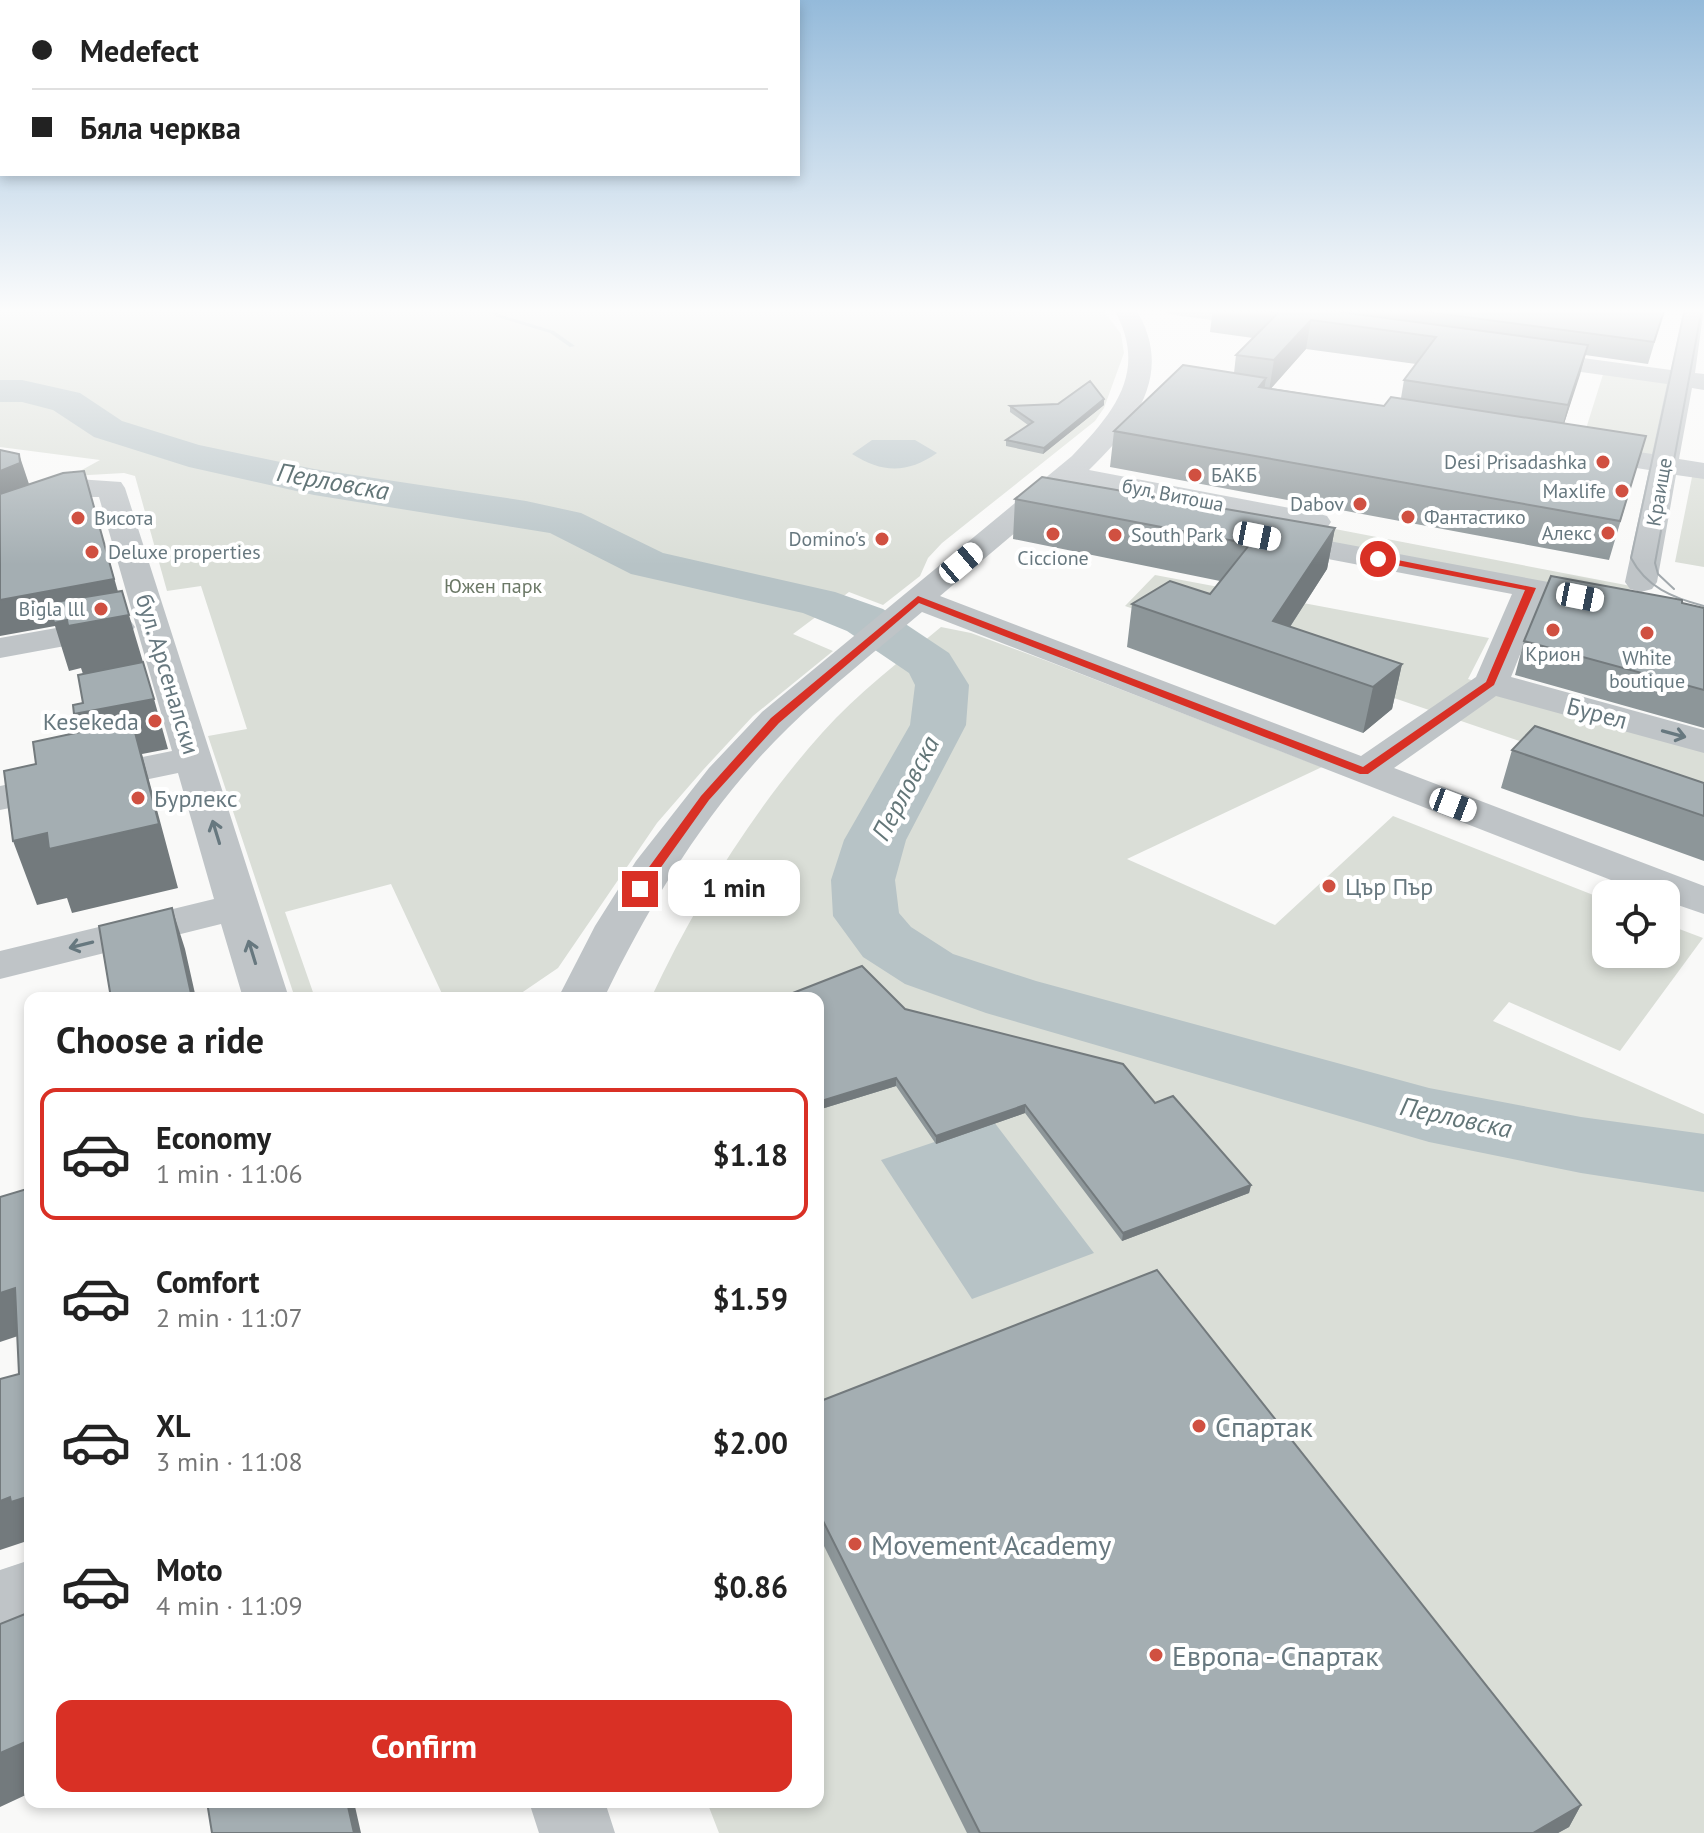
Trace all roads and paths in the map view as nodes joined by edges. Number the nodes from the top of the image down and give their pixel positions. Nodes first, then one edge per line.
1 (1134, 394) edge
2 (1688, 394) edge
3 (1558, 447) edge
4 (1664, 464) junction
5 (1704, 471) edge
6 (1066, 474) junction
7 (1041, 496) junction
8 (0, 518) edge
9 (1641, 582) junction
10 (1531, 588) junction
11 (1704, 594) edge
12 (910, 606) junction
13 (152, 621) junction
14 (1704, 621) edge
15 (0, 648) edge
16 (1491, 683) junction
17 (1704, 742) edge
18 (193, 758) junction
19 (1364, 771) junction
20 (0, 798) edge
21 (1704, 901) edge
22 (239, 906) junction
23 (0, 965) edge
24 (264, 992) edge
25 (584, 992) edge
26 (24, 1594) edge
27 (0, 1602) edge
28 (569, 1808) edge
29 (577, 1833) edge

1 - 6 street
2 - 4 street, Краище
3 - 4 street
4 - 5 street
4 - 9 street, Краище
6 - 7 street
6 - 9 street, бул. Витоша
7 - 10 street, бул. Витоша
7 - 12 street
8 - 13 street, бул. Арсеналски
9 - 11 street, бул. Витоша
10 - 14 street, бул. Витоша
10 - 16 street
12 - 19 street
12 - 25 street
13 - 15 street
13 - 18 street, бул. Арсеналски
16 -> 17 street, Бурел
16 - 19 street
18 - 20 street
22 -> 18 street, бул. Арсеналски
19 - 21 street
22 -> 23 street
24 -> 22 street, бул. Арсеналски
26 - 27 street
28 - 29 street

